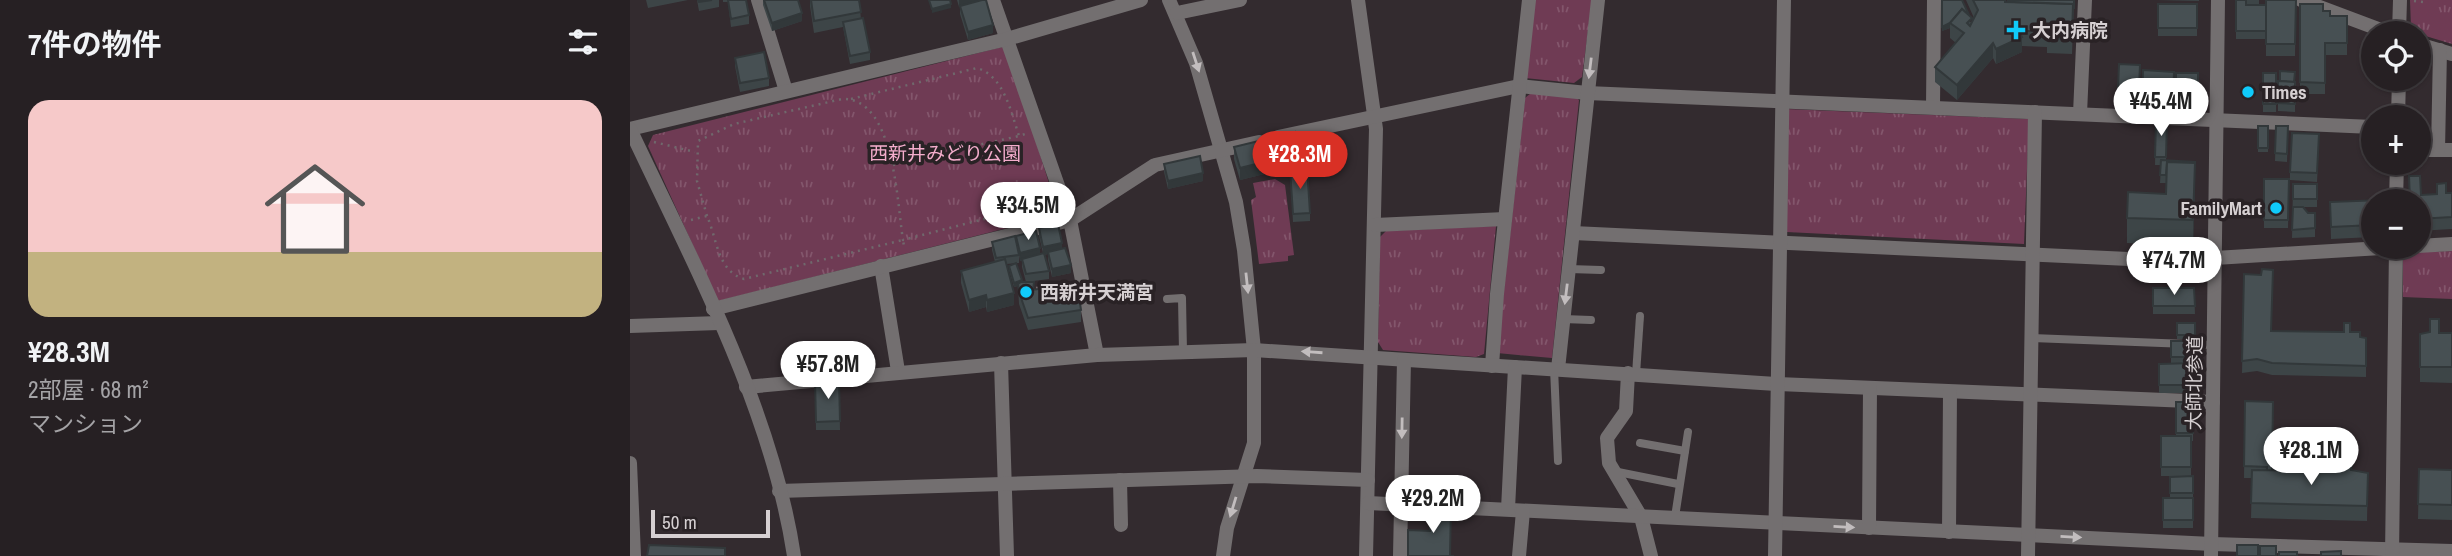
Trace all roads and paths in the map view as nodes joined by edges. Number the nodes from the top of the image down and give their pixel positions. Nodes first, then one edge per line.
1 (758, 0) edge
2 (993, 0) edge
3 (1141, 0) edge
4 (1169, 0) edge
5 (1240, 0) edge
6 (1358, 0) edge
7 (1529, 0) edge
8 (1598, 0) edge
9 (1784, 0) edge
10 (1934, 0) edge
11 (2085, 0) edge
12 (2218, 0) edge
13 (2301, 0) edge
14 (2400, 0) edge
15 (1177, 13) junction
16 (2399, 21) edge
17 (2361, 22) edge
18 (1007, 39) junction
19 (2446, 52) edge
20 (1519, 86) junction
21 (786, 91) junction
22 (1587, 93) junction
23 (851, 99) junction
24 (1782, 101) junction
25 (1933, 107) junction
26 (2035, 112) junction
27 (2080, 114) junction
28 (1376, 116) junction
29 (2217, 119) junction
30 (2361, 126) edge
31 (1037, 128) junction
32 (630, 129) edge
33 (1019, 136) junction
34 (647, 140) dead end
35 (1220, 150) junction
36 (2445, 150) edge
37 (696, 152) junction
38 (892, 165) junction
39 (999, 185) dead end
40 (707, 216) junction
41 (1505, 219) junction
42 (1070, 220) junction
43 (685, 222) dead end
44 (1375, 225) junction
45 (1573, 233) junction
46 (903, 240) junction
47 (1779, 242) junction
48 (2452, 244) edge
49 (2431, 245) edge
50 (2361, 250) edge
51 (2031, 256) junction
52 (908, 259) junction
53 (2396, 259) edge
54 (2215, 261) junction
55 (881, 266) junction
56 (1569, 269) junction
57 (1601, 270) dead end
58 (1082, 282) junction
59 (1036, 288) edge
60 (1167, 299) dead end
61 (716, 316) junction
62 (1640, 316) dead end
63 (1563, 319) junction
64 (1591, 320) dead end
65 (630, 327) edge
66 (2030, 338) junction
67 (2213, 345) junction
68 (1254, 350) junction
69 (1183, 352) junction
70 (1097, 355) junction
71 (1371, 356) junction
72 (1404, 360) junction
73 (1001, 363) junction
74 (1492, 366) junction
75 (1515, 367) junction
76 (1556, 369) junction
77 (898, 371) junction
78 (1632, 374) junction
79 (1776, 384) junction
80 (746, 387) junction
81 (1870, 388) junction
82 (1950, 392) junction
83 (2030, 393) junction
84 (2213, 402) junction
85 (1688, 432) dead end
86 (1640, 443) dead end
87 (1685, 451) junction
88 (1558, 461) dead end
89 (630, 463) edge
90 (1614, 471) junction
91 (1242, 477) junction
92 (631, 480) edge
93 (1120, 480) junction
94 (1368, 480) junction
95 (1005, 483) junction
96 (1678, 484) junction
97 (779, 491) junction
98 (1368, 503) junction
99 (1400, 505) junction
100 (1508, 509) junction
101 (1523, 511) junction
102 (1641, 517) junction
103 (1675, 517) junction
104 (1776, 523) junction
105 (1121, 525) dead end
106 (1869, 528) junction
107 (1949, 532) junction
108 (2029, 535) junction
109 (2211, 550) edge
110 (2452, 551) edge
111 (2392, 552) edge
112 (634, 556) edge
113 (794, 556) edge
114 (1007, 556) edge
115 (1223, 556) edge
116 (1366, 556) edge
117 (1400, 556) edge
118 (1519, 556) edge
119 (1651, 556) edge
120 (1775, 556) edge
121 (2028, 556) edge

1 - 21 street
2 - 18 street
3 - 18 street
4 - 15 street
5 - 15 street
6 - 28 street
7 - 20 street
8 -> 22 street
9 - 24 street
10 - 25 street
11 - 27 street
12 - 29 street, 大師北参道
13 - 17 street
14 - 16 street
15 -> 35 street
18 - 21 street
18 - 31 street
19 - 36 street
20 - 22 street
20 - 28 street
20 - 41 street
21 - 32 street
22 - 24 street
22 - 45 street
23 - 33 path
23 - 37 path
23 - 38 path
24 - 25 street
24 - 47 street
25 - 26 street
26 - 27 street
26 - 51 street
27 - 29 street
28 - 35 street
28 - 44 street
29 - 30 street
29 - 54 street, 大師北参道
31 - 33 path
31 - 42 street
32 - 61 street
33 - 38 path
34 - 37 path
35 - 42 street
35 -> 68 street
37 - 40 path
38 - 46 path
39 - 46 path
40 - 43 path
40 - 46 path
41 - 44 street
41 - 74 street
42 - 52 street
42 - 58 street
44 - 71 street
45 - 47 street
45 - 56 street
46 - 52 path
47 - 51 street
47 - 79 street
48 - 49 street
50 - 54 street
51 - 54 street
51 - 66 street
52 - 55 street
53 - 111 street
54 - 67 street, 大師北参道
55 - 61 street
55 - 77 street
56 - 57 lane
56 -> 63 street
58 - 59 path
58 - 70 street
60 - 69 lane
61 - 65 street
61 - 80 street
62 - 78 lane
63 - 64 lane
63 - 76 street
66 - 67 lane
66 - 83 street
67 - 84 street, 大師北参道
68 - 69 street
71 -> 68 street
68 - 91 street
69 - 70 street
70 - 73 street
71 - 72 street
71 - 94 street
72 - 74 street
72 -> 99 street
73 - 77 street
73 - 95 street
74 - 75 street
75 - 76 street
75 - 100 street
76 - 78 street
76 - 88 lane
77 - 80 street
78 - 79 street
78 - 90 street
79 - 81 street
79 - 104 street
80 - 97 street
81 - 82 street
81 - 106 street
82 - 83 street
82 - 107 street
83 - 84 street
83 - 108 street
84 - 109 street, 大師北参道
85 - 87 lane
86 - 87 lane
87 - 96 lane
89 - 92 street
90 - 96 lane
90 - 102 street
91 - 93 street
91 - 94 street
91 -> 115 street
92 - 112 street
93 - 95 street
93 - 105 street
94 - 98 street
95 - 97 street
95 - 114 street
96 - 103 lane
97 - 113 street
98 - 99 street
98 - 116 street
99 - 100 street
99 - 117 street
100 - 101 street
101 - 102 street
101 - 118 street
102 - 103 street
102 - 119 street
103 - 104 street
104 -> 106 street
104 - 120 street
106 - 107 street
107 - 108 street
108 -> 109 street
108 - 121 street
109 - 111 street
110 - 111 street

